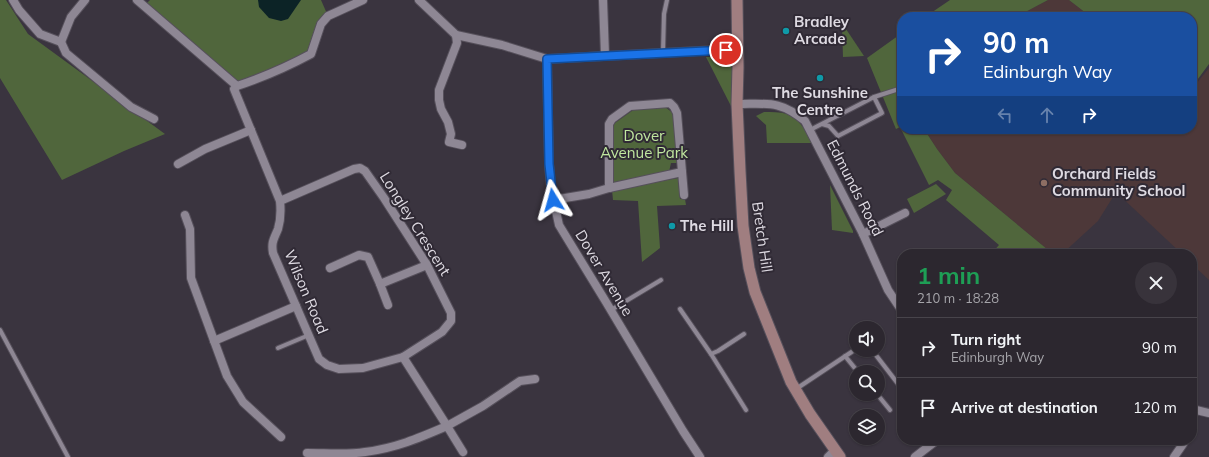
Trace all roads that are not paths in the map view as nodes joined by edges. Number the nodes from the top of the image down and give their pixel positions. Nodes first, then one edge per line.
1 (13, 0) edge
2 (85, 0) edge
3 (137, 0) edge
4 (363, 0) edge
5 (419, 0) edge
6 (603, 0) edge
7 (667, 0) edge
8 (736, 0) edge
9 (456, 35) junction
10 (61, 42) junction
11 (737, 49) junction
12 (663, 53) junction
13 (605, 55) junction
14 (547, 59) junction
15 (237, 86) junction
16 (897, 90) edge
17 (874, 97) junction
18 (737, 104) junction
19 (154, 119) dead end
20 (822, 124) junction
21 (251, 130) junction
22 (810, 130) junction
23 (462, 145) dead end
24 (178, 164) dead end
25 (682, 172) junction
26 (610, 188) junction
27 (684, 195) dead end
28 (553, 200) junction
29 (280, 201) junction
30 (905, 213) dead end
31 (186, 215) dead end
32 (863, 234) junction
33 (428, 265) junction
34 (330, 268) dead end
35 (661, 280) dead end
36 (380, 284) junction
37 (897, 304) edge
38 (388, 305) dead end
39 (296, 306) junction
40 (680, 309) dead end
41 (611, 310) junction
42 (0, 330) edge
43 (744, 334) dead end
44 (309, 335) junction
45 (214, 341) junction
46 (278, 348) dead end
47 (849, 353) edge
48 (711, 354) junction
49 (845, 356) junction
50 (403, 357) junction
51 (878, 357) edge
52 (852, 365) edge
53 (535, 379) dead end
54 (897, 382) edge
55 (796, 389) junction
56 (883, 401) edge
57 (746, 410) dead end
58 (890, 410) dead end
59 (1197, 410) edge
60 (1209, 413) edge
61 (447, 426) junction
62 (281, 438) dead end
63 (931, 445) edge
64 (1182, 445) edge
65 (463, 452) dead end
66 (307, 453) dead end
67 (834, 455) edge
68 (68, 457) edge
69 (700, 457) edge
70 (915, 457) edge
71 (1174, 457) edge

1 - 10 street
2 - 10 street
3 - 15 street
4 - 15 street
5 - 9 street
6 - 13 street
7 - 12 lane
8 - 11 street, Bretch Hill
9 - 14 street
9 - 23 street
10 - 19 street
11 - 12 street
11 - 18 street, Bretch Hill
12 - 13 street
13 - 14 street
14 - 28 street, Dover Avenue
15 - 21 street, Wilson Road
16 - 17 lane
17 - 20 lane
17 - 20 lane
18 - 22 street, Edmunds Road
18 - 55 street, Bretch Hill
20 - 22 lane
21 - 24 street
21 - 29 street, Wilson Road
22 - 32 street, Edmunds Road
25 - 26 street
25 - 26 street
25 - 27 street
26 - 28 street
28 - 41 street, Dover Avenue
29 - 33 street, Longley Crescent
29 - 39 street, Wilson Road
30 - 32 street
31 - 45 street
32 - 37 street, Edmunds Road
33 - 36 street
33 - 50 street, Longley Crescent
34 - 36 street
35 - 41 lane
36 - 38 street
39 - 44 street, Wilson Road
39 - 45 street
40 - 48 lane
41 - 69 street, Dover Avenue
42 - 68 lane
43 - 48 lane
44 - 46 lane
44 - 50 street, Wilson Road
45 - 62 street
47 - 49 lane
48 - 57 lane
49 - 52 lane
49 - 55 lane
50 - 61 street
51 - 54 lane
53 - 61 street
55 - 67 street, Bretch Hill
56 - 58 lane
59 - 60 street
61 - 65 street
61 - 66 street
63 - 70 street
64 - 71 street

